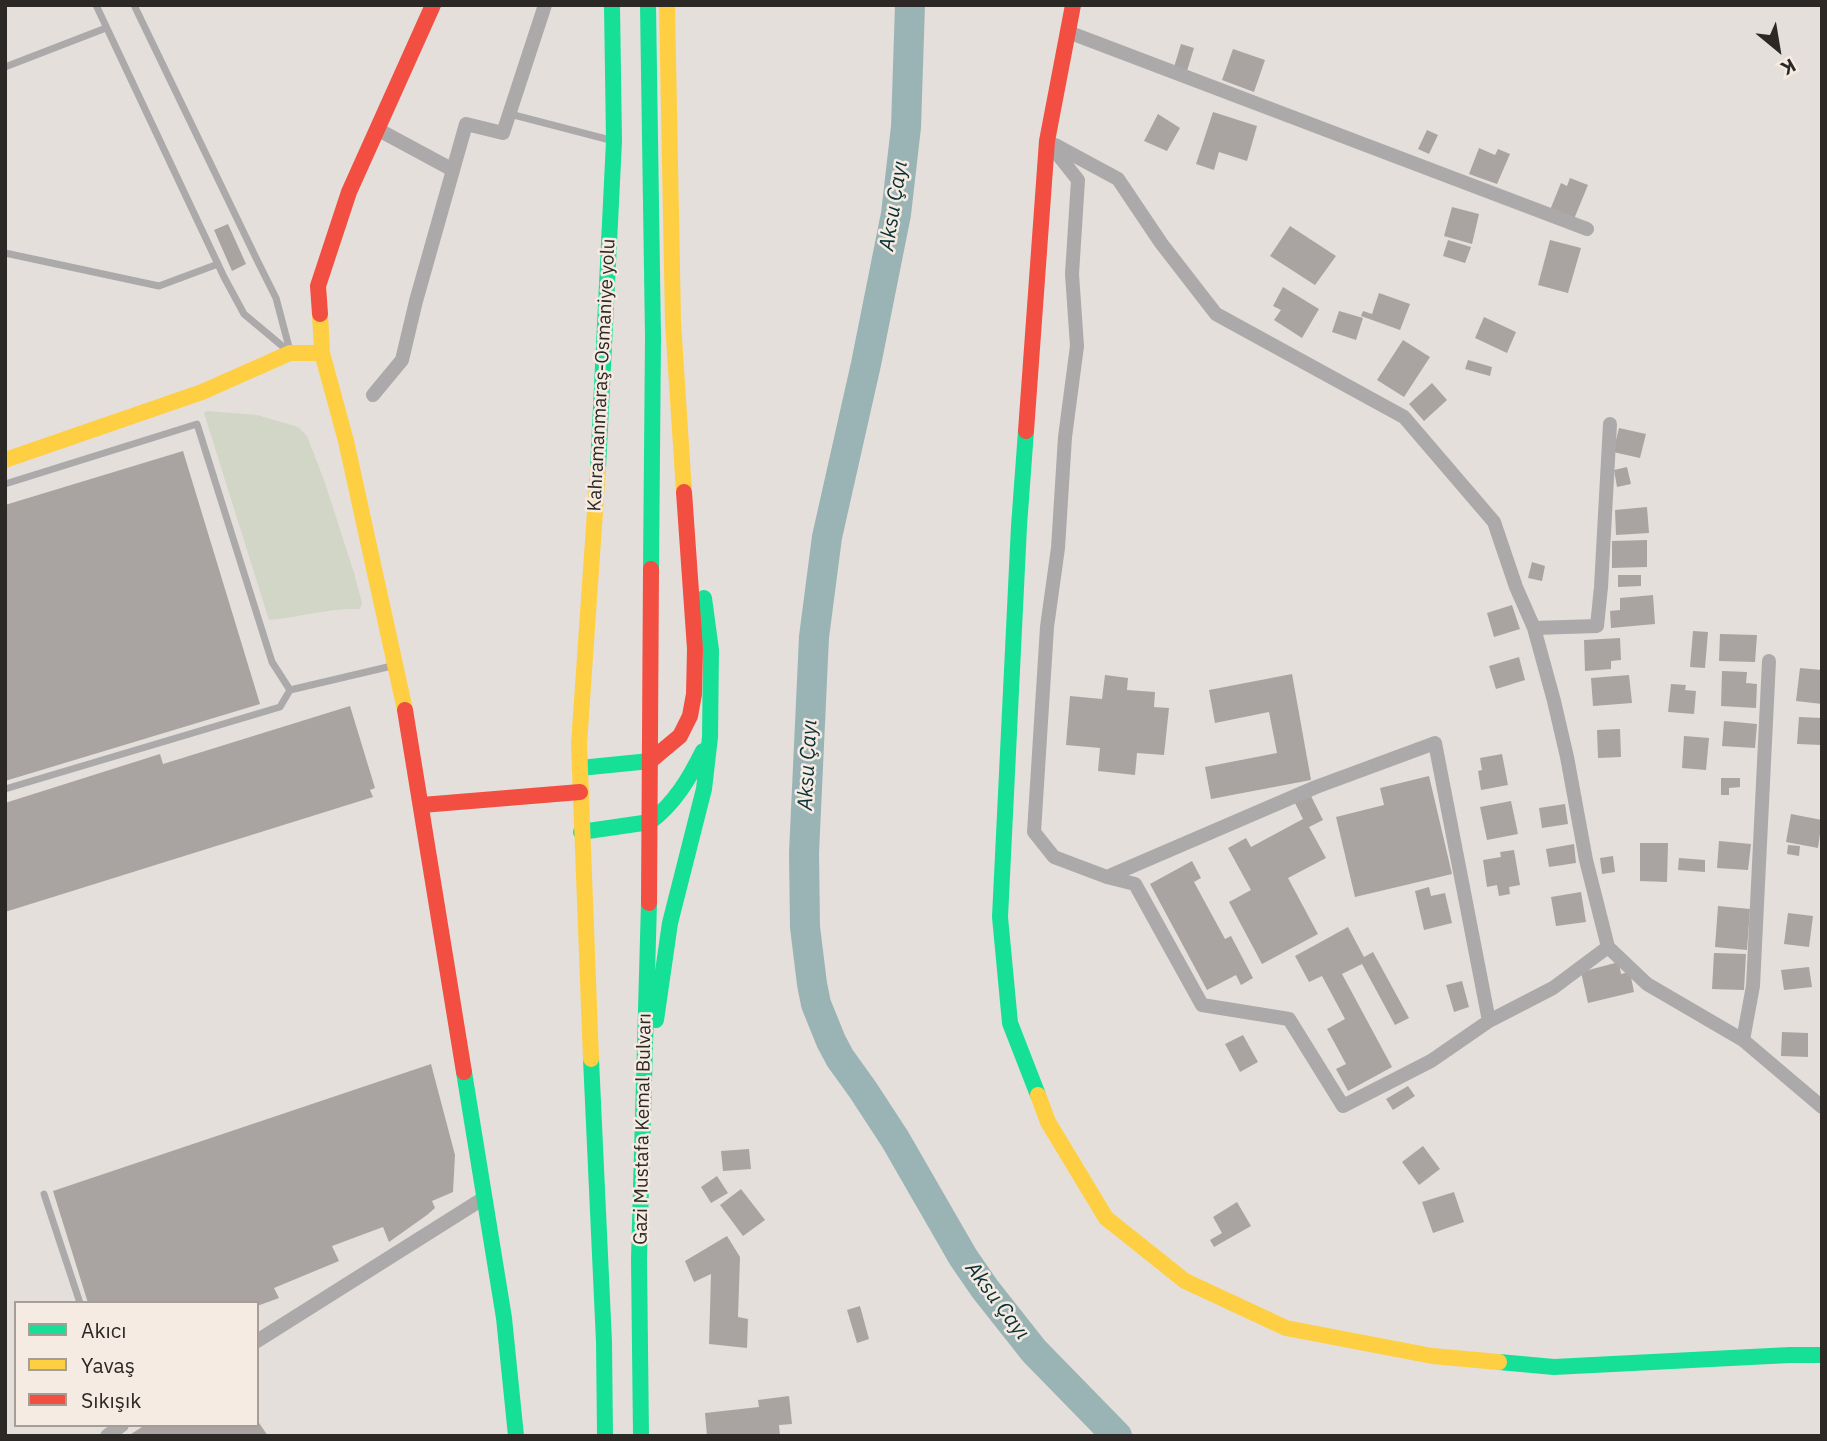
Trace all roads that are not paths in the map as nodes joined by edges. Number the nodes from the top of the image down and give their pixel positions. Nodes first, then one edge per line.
1 (96, 5) edge
2 (134, 5) edge
3 (433, 5) edge
4 (545, 5) edge
5 (612, 5) edge
6 (648, 5) edge
7 (667, 5) edge
8 (1073, 5) edge
9 (106, 28) junction
10 (1068, 32) junction
11 (5, 67) edge
12 (509, 114) junction
13 (377, 129) junction
14 (614, 141) junction
15 (1047, 141) junction
16 (453, 170) junction
17 (1587, 229) dead end
18 (5, 253) edge
19 (218, 264) junction
20 (290, 353) junction
21 (322, 353) junction
22 (677, 361) junction
23 (373, 395) dead end
24 (1610, 424) dead end
25 (5, 460) edge
26 (5, 484) edge
27 (1534, 628) junction
28 (1769, 661) dead end
29 (396, 664) junction
30 (290, 690) junction
31 (710, 737) junction
32 (650, 761) junction
33 (580, 768) junction
34 (5, 789) edge
35 (580, 792) junction
36 (422, 805) junction
37 (650, 822) junction
38 (581, 839) junction
39 (1107, 877) junction
40 (1608, 947) junction
41 (1489, 1020) junction
42 (1743, 1040) junction
43 (1822, 1107) edge
44 (642, 1115) junction
45 (44, 1195) dead end
46 (484, 1198) junction
47 (79, 1301) edge
48 (259, 1339) edge
49 (1822, 1356) edge
50 (516, 1436) edge
51 (605, 1436) edge
52 (641, 1436) edge

1 - 9 lane
2 - 20 lane
3 - 13 main road
4 - 12 street
5 - 14 main road, Kahramanmaraş-Osmaniye yolu
6 - 32 main road, Gazi Mustafa Kemal Bulvarı
7 - 22 main road
8 - 10 main road
9 - 11 lane
9 - 19 lane
10 - 15 main road
10 - 17 street
12 - 14 lane
12 - 16 street
13 - 16 street
13 - 21 main road
14 - 33 main road, Kahramanmaraş-Osmaniye yolu
15 - 27 street
15 - 39 street
15 - 49 main road
16 - 23 street
18 - 19 lane
19 - 20 lane
20 - 21 main road
20 - 25 main road
21 - 29 main road
22 - 31 main road
22 - 32 main road
24 - 27 street
26 - 30 lane
27 - 40 street
28 - 42 street
29 - 30 lane
29 - 36 main road
30 - 34 lane
31 - 37 main road
31 - 44 main road
32 - 33 main road
32 - 37 main road, Gazi Mustafa Kemal Bulvarı
33 - 35 main road
35 - 36 main road
35 - 38 main road
36 - 46 main road
37 - 38 main road
37 - 44 main road, Gazi Mustafa Kemal Bulvarı
38 - 51 main road
39 - 41 street
39 - 41 street
40 - 41 street
40 - 42 street
42 - 43 street
44 - 52 main road, Gazi Mustafa Kemal Bulvarı
45 - 47 lane
46 - 48 street
46 - 50 main road

